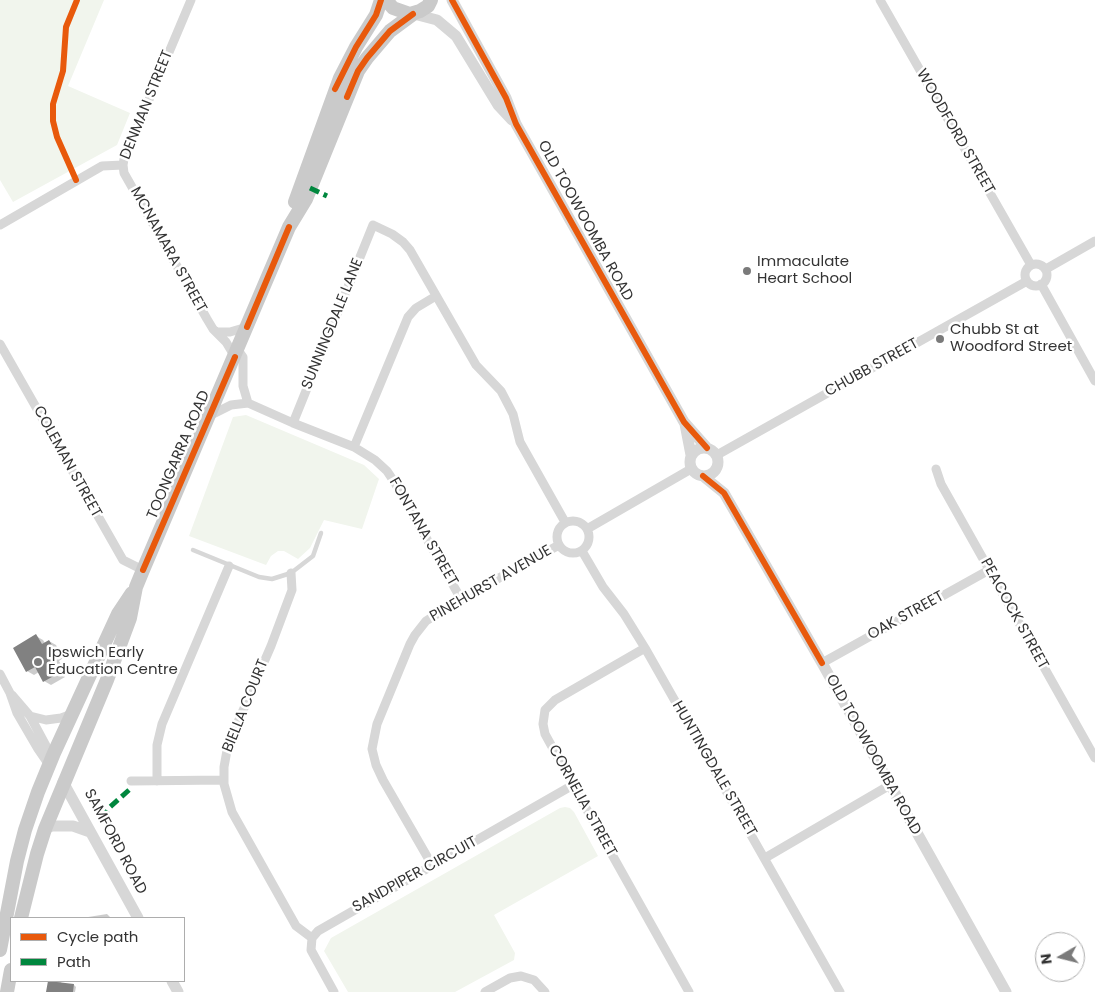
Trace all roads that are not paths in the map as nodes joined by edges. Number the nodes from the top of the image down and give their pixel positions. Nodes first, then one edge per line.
1 (191, 0) edge
2 (381, 0) edge
3 (386, 0) edge
4 (431, 0) edge
5 (452, 0) edge
6 (880, 0) edge
7 (413, 14) junction
8 (516, 124) junction
9 (123, 165) junction
10 (0, 225) edge
11 (289, 227) junction
12 (1095, 241) edge
13 (1031, 265) junction
14 (1046, 269) junction
15 (1027, 281) junction
16 (1041, 284) junction
17 (436, 296) junction
18 (247, 327) junction
19 (218, 332) junction
20 (0, 344) edge
21 (236, 353) junction
22 (1095, 380) edge
23 (248, 403) junction
24 (209, 416) junction
25 (684, 422) junction
26 (293, 423) junction
27 (354, 447) junction
28 (707, 448) junction
29 (691, 455) junction
30 (717, 461) junction
31 (692, 469) junction
32 (936, 469) dead end
33 (703, 476) junction
34 (724, 493) junction
35 (565, 522) junction
36 (588, 529) junction
37 (322, 533) dead end
38 (558, 545) junction
39 (193, 550) dead end
40 (582, 551) junction
41 (229, 566) junction
42 (143, 570) junction
43 (989, 570) junction
44 (291, 573) junction
45 (136, 587) junction
46 (461, 599) junction
47 (645, 648) junction
48 (822, 663) junction
49 (0, 674) edge
50 (10, 693) junction
51 (72, 714) junction
52 (30, 716) junction
53 (1095, 758) edge
54 (51, 761) junction
55 (224, 780) junction
56 (131, 781) dead end
57 (156, 781) junction
58 (64, 782) junction
59 (890, 785) junction
60 (573, 786) junction
61 (45, 829) junction
62 (90, 832) junction
63 (765, 858) junction
64 (432, 866) junction
65 (21, 917) edge
66 (137, 917) edge
67 (312, 938) junction
68 (0, 950) edge
69 (10, 976) edge
70 (7, 992) edge
71 (334, 992) edge
72 (485, 992) edge
73 (545, 992) edge
74 (689, 992) edge
75 (840, 992) edge
76 (1006, 992) edge

1 - 9 street, DENMAN STREET
2 - 11 main road, TOONGARRA ROAD
3 - 7 main road
4 - 7 main road, TOONGARRA ROAD
5 - 8 street, OLD TOOWOOMBA ROAD
6 - 13 street, WOODFORD STREET
7 - 8 street, OLD TOOWOOMBA ROAD
7 - 11 main road, TOONGARRA ROAD
8 - 25 street, OLD TOOWOOMBA ROAD
9 - 10 street, DENMAN STREET
9 - 19 street, MCNAMARA STREET
11 - 18 main road, TOONGARRA ROAD
12 - 14 street
13 - 14 street
13 - 15 street
14 - 16 street
15 - 16 street
15 - 30 street, CHUBB STREET
16 - 22 street
17 - 26 street, SUNNINGDALE LANE
17 - 27 street
17 - 35 street
18 - 19 street
18 - 21 main road, TOONGARRA ROAD
19 - 21 street, MCNAMARA STREET
20 - 42 street, COLEMAN STREET
21 - 23 street
21 - 24 main road, TOONGARRA ROAD
23 - 24 street
23 - 26 street, FONTANA STREET
24 - 42 main road, TOONGARRA ROAD
25 - 28 street, OLD TOOWOOMBA ROAD
25 - 29 street, OLD TOOWOOMBA ROAD
26 - 27 street, FONTANA STREET
27 - 46 street, FONTANA STREET
28 - 29 street
28 - 30 street
29 - 31 street
30 - 33 street
30 - 34 street, OLD TOOWOOMBA ROAD
31 - 33 street
31 - 36 street
32 - 43 street, PEACOCK STREET
33 - 34 street, OLD TOOWOOMBA ROAD
34 - 48 street, OLD TOOWOOMBA ROAD
35 - 36 street
35 - 38 street
36 - 40 street
37 - 44 lane
38 - 40 street
38 - 46 street, PINEHURST AVENUE
39 - 41 lane
40 - 47 street, HUNTINGDALE STREET
41 - 44 lane
41 - 57 street
42 - 45 main road, TOONGARRA ROAD
43 - 48 street, OAK STREET
43 - 53 street, PEACOCK STREET
44 - 55 street, BIELLA COURT
45 - 51 main road, TOONGARRA ROAD
45 - 58 main road, TOONGARRA ROAD
46 - 64 street, PINEHURST AVENUE
47 - 60 street, CORNELIA STREET
47 - 63 street, HUNTINGDALE STREET
48 - 59 street, OLD TOOWOOMBA ROAD
49 - 50 street, SAMFORD ROAD
50 - 52 street, SAMFORD ROAD
50 - 54 street, SAMFORD ROAD
51 - 52 street
51 - 54 main road, TOONGARRA ROAD
52 - 54 street, SAMFORD ROAD
54 - 58 main road, SAMFORD ROAD
54 - 68 main road, TOONGARRA ROAD
55 - 57 street
55 - 67 street, BIELLA COURT
56 - 57 street
58 - 61 main road, TOONGARRA ROAD
58 - 62 street, SAMFORD ROAD
59 - 63 street
59 - 76 street, OLD TOOWOOMBA ROAD
60 - 64 street, SANDPIPER CIRCUIT
60 - 74 street, CORNELIA STREET
61 - 62 street
61 - 65 main road, TOONGARRA ROAD
62 - 66 street, SAMFORD ROAD
63 - 75 street, HUNTINGDALE STREET
64 - 67 street, SANDPIPER CIRCUIT
67 - 71 street
69 - 70 main road
72 - 73 street

